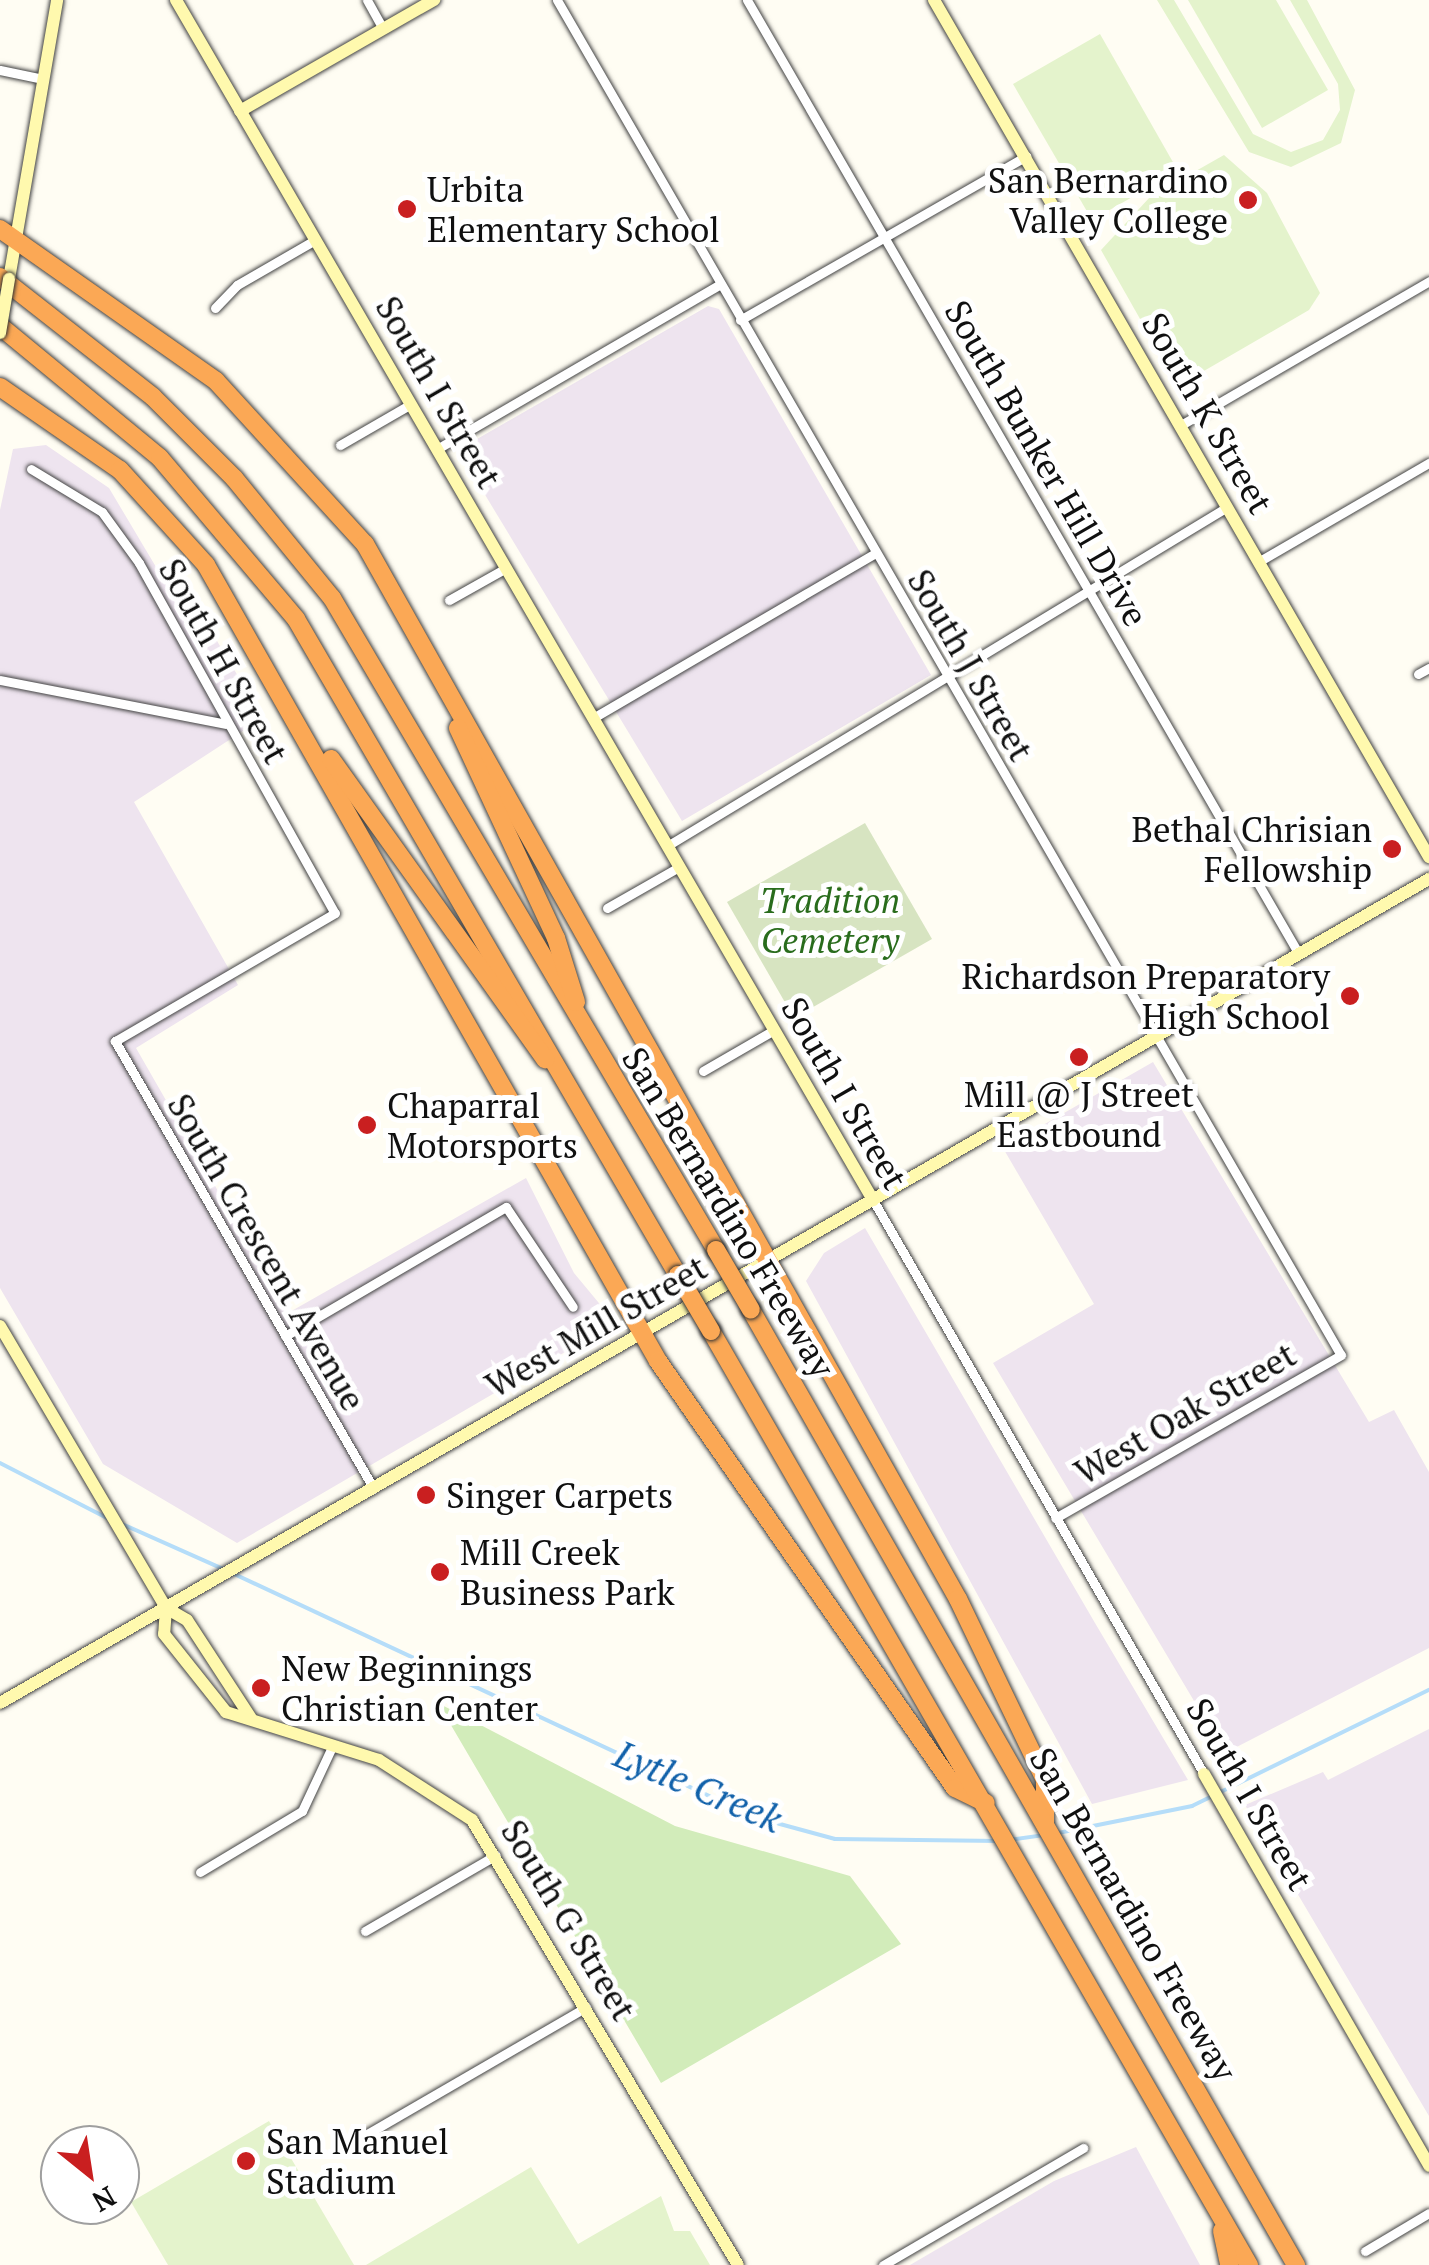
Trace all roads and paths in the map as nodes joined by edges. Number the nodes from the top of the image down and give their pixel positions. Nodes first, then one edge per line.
1 (57, 0) edge
2 (176, 0) edge
3 (367, 0) edge
4 (434, 0) edge
5 (557, 0) edge
6 (746, 0) edge
7 (934, 0) edge
8 (384, 29) junction
9 (0, 70) edge
10 (43, 79) junction
11 (240, 111) junction
12 (1026, 156) junction
13 (0, 230) edge
14 (883, 237) junction
15 (315, 240) junction
16 (15, 249) junction
17 (0, 277) edge
18 (1429, 282) edge
19 (720, 284) junction
20 (215, 308) dead end
21 (740, 320) junction
22 (0, 330) edge
23 (0, 387) edge
24 (410, 404) junction
25 (1181, 425) junction
26 (340, 445) dead end
27 (436, 449) junction
28 (1429, 463) edge
29 (31, 469) dead end
30 (308, 475) junction
31 (1227, 507) junction
32 (875, 554) junction
33 (1258, 562) junction
34 (506, 568) junction
35 (219, 588) junction
36 (1088, 589) junction
37 (449, 600) dead end
38 (1429, 668) edge
39 (1418, 674) dead end
40 (0, 680) edge
41 (948, 681) junction
42 (593, 718) junction
43 (226, 724) junction
44 (667, 846) junction
45 (1429, 857) edge
46 (679, 867) junction
47 (1429, 880) edge
48 (607, 908) dead end
49 (1299, 954) junction
50 (774, 1030) junction
51 (585, 1032) junction
52 (1156, 1038) junction
53 (115, 1041) joint
54 (703, 1072) dead end
55 (560, 1073) junction
56 (873, 1200) junction
57 (769, 1261) junction
58 (573, 1307) dead end
59 (0, 1326) edge
60 (644, 1334) junction
61 (285, 1336) junction
62 (1341, 1355) joint
63 (374, 1489) junction
64 (1055, 1518) junction
65 (166, 1608) junction
66 (0, 1703) edge
67 (251, 1718) junction
68 (332, 1747) junction
69 (1204, 1774) joint
70 (986, 1802) junction
71 (1046, 1823) junction
72 (498, 1853) junction
73 (200, 1872) dead end
74 (364, 1931) dead end
75 (586, 2007) junction
76 (362, 2137) dead end
77 (1084, 2148) dead end
78 (1429, 2166) edge
79 (1429, 2214) edge
80 (1219, 2216) junction
81 (1365, 2251) dead end
82 (738, 2265) edge
83 (884, 2265) edge
84 (1229, 2265) edge
85 (1249, 2265) edge
86 (1296, 2265) edge

1 - 10 street
2 - 11 street, South I Street
3 - 8 street
4 - 8 street
5 - 19 street, South J Street
6 - 14 street, South Bunker Hill Drive
7 - 12 street, South K Street
8 - 11 street
9 - 10 street
10 - 16 street
11 - 15 street, South I Street
12 - 14 street
12 - 25 street, South K Street
13 - 16 highway
14 - 21 street
14 - 36 street, South Bunker Hill Drive
15 - 20 street
15 - 24 street, South I Street
16 - 22 street, bridge
16 - 30 highway
17 - 51 highway, San Bernardino Freeway
18 - 25 street
19 - 21 street, South J Street
19 - 27 street
21 - 32 street, South J Street
22 - 55 highway, San Bernardino Freeway
23 - 35 highway
24 - 26 street
24 - 27 street, South I Street
25 - 31 street, South K Street
27 - 34 street, South I Street
28 - 33 street
29 - 43 street, South H Street
30 - 51 highway
30 - 57 highway
31 - 33 street, South K Street
31 - 36 street
32 - 41 street, South J Street
32 - 42 street
33 - 45 street, South K Street
34 - 37 street
34 - 42 street, South I Street
35 - 55 highway
35 - 60 highway
36 - 41 street
36 - 49 street, South Bunker Hill Drive
38 - 39 street
40 - 43 street
41 - 44 street
41 - 52 street, South J Street
42 - 44 street, South I Street
43 - 53 street, South H Street
44 - 46 street, South I Street
46 - 48 street
46 - 50 street, South I Street
47 - 49 street, West Mill Street
49 - 52 street, West Mill Street
50 - 54 street
50 - 56 street, South I Street
51 - 71 highway, San Bernardino Freeway, bridge
52 - 56 street, West Mill Street
52 - 62 street, South J Street
53 - 61 street, South Crescent Avenue
55 - 70 highway, San Bernardino Freeway, bridge
56 - 57 street, West Mill Street
56 - 64 street, South I Street
57 - 60 street, West Mill Street
57 - 71 highway
58 - 61 street
59 - 65 street, South G Street
60 - 63 street, West Mill Street
60 - 70 highway
61 - 63 street, South Crescent Avenue
62 - 64 street, West Oak Street
63 - 65 street, West Mill Street
64 - 69 street, South I Street
65 - 66 street, West Mill Street
65 - 67 street, South G Street
65 - 67 street, South G Street
67 - 68 street, South G Street
68 - 72 street, South G Street
68 - 73 street
69 - 78 street, South I Street
70 - 80 highway, San Bernardino Freeway
71 - 86 highway, San Bernardino Freeway
72 - 74 street
72 - 75 street, South G Street
75 - 76 street
75 - 82 street, South G Street
77 - 83 street
79 - 81 street
80 - 84 highway
80 - 85 highway, San Bernardino Freeway

